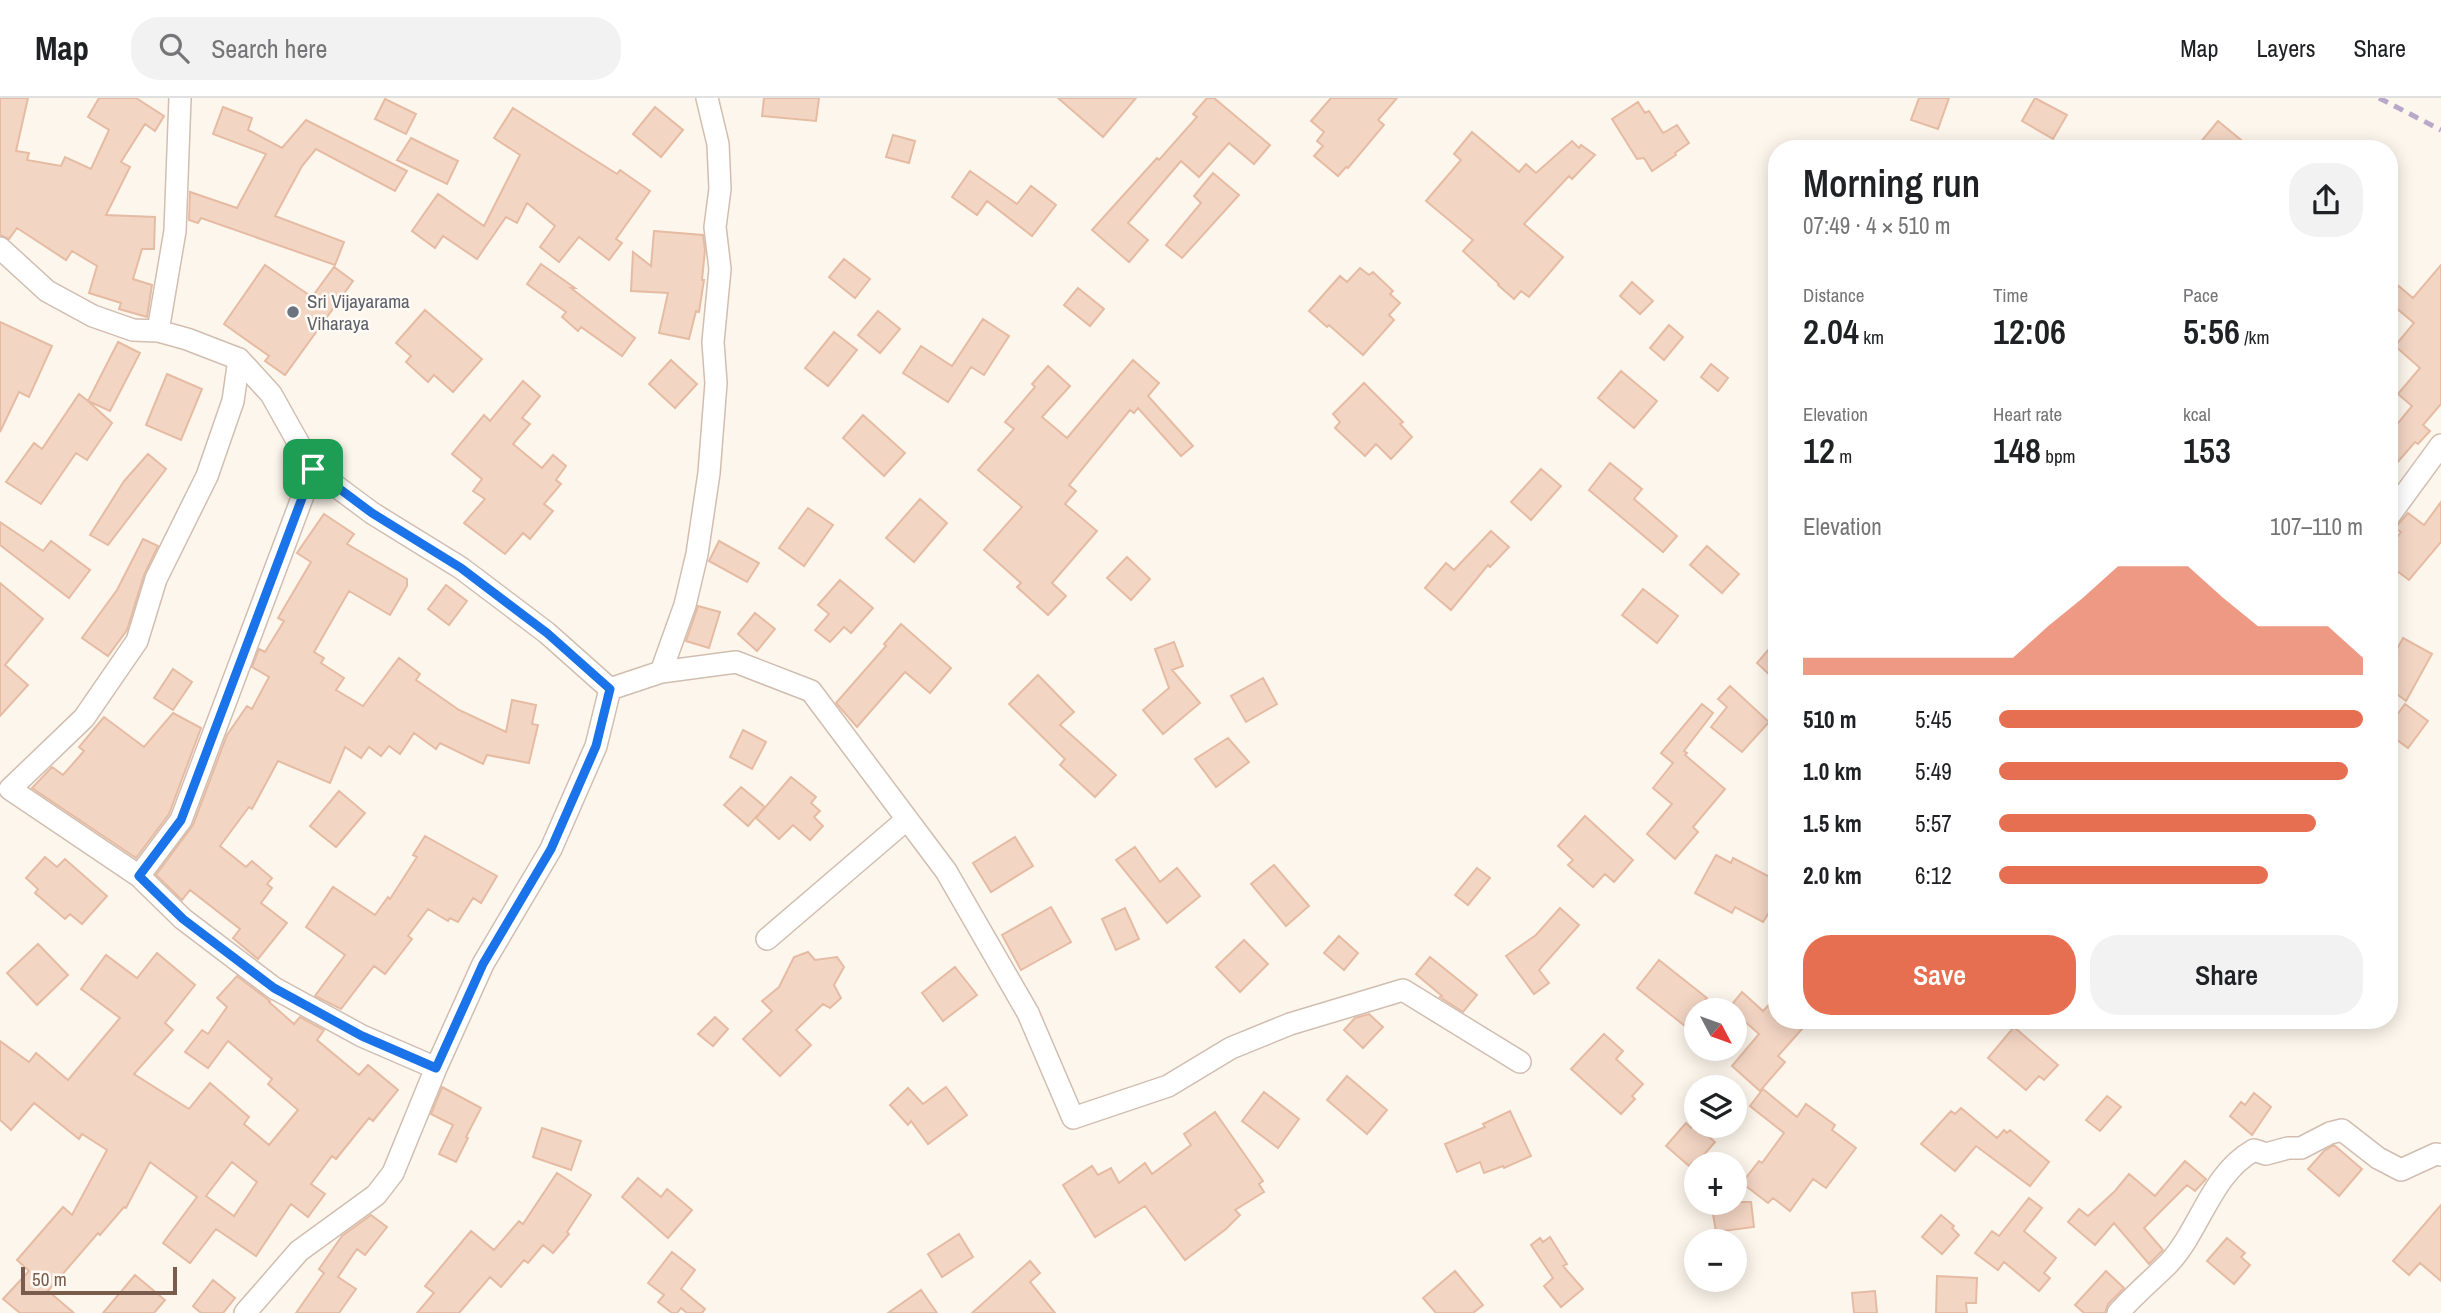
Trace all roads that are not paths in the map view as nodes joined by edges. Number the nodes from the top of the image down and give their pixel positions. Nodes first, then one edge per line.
1 (180, 98) edge
2 (707, 98) edge
3 (0, 248) edge
4 (158, 331) junction
5 (239, 359) junction
6 (2441, 445) edge
7 (313, 469) junction
8 (2398, 504) edge
9 (661, 672) junction
10 (610, 689) junction
11 (3, 791) edge
12 (906, 820) junction
13 (139, 876) junction
14 (767, 939) dead end
15 (1520, 1062) dead end
16 (436, 1068) junction
17 (2441, 1154) edge
18 (245, 1313) edge
19 (2118, 1313) edge

1 - 4 street
2 - 9 street
3 - 4 street
4 - 5 street
5 - 7 street
5 - 11 street
6 - 8 street
7 - 10 street
7 - 13 street
9 - 10 street
9 - 12 street
10 - 16 street
11 - 13 street
12 - 14 street
12 - 15 street
13 - 16 street
16 - 18 street
17 - 19 street

